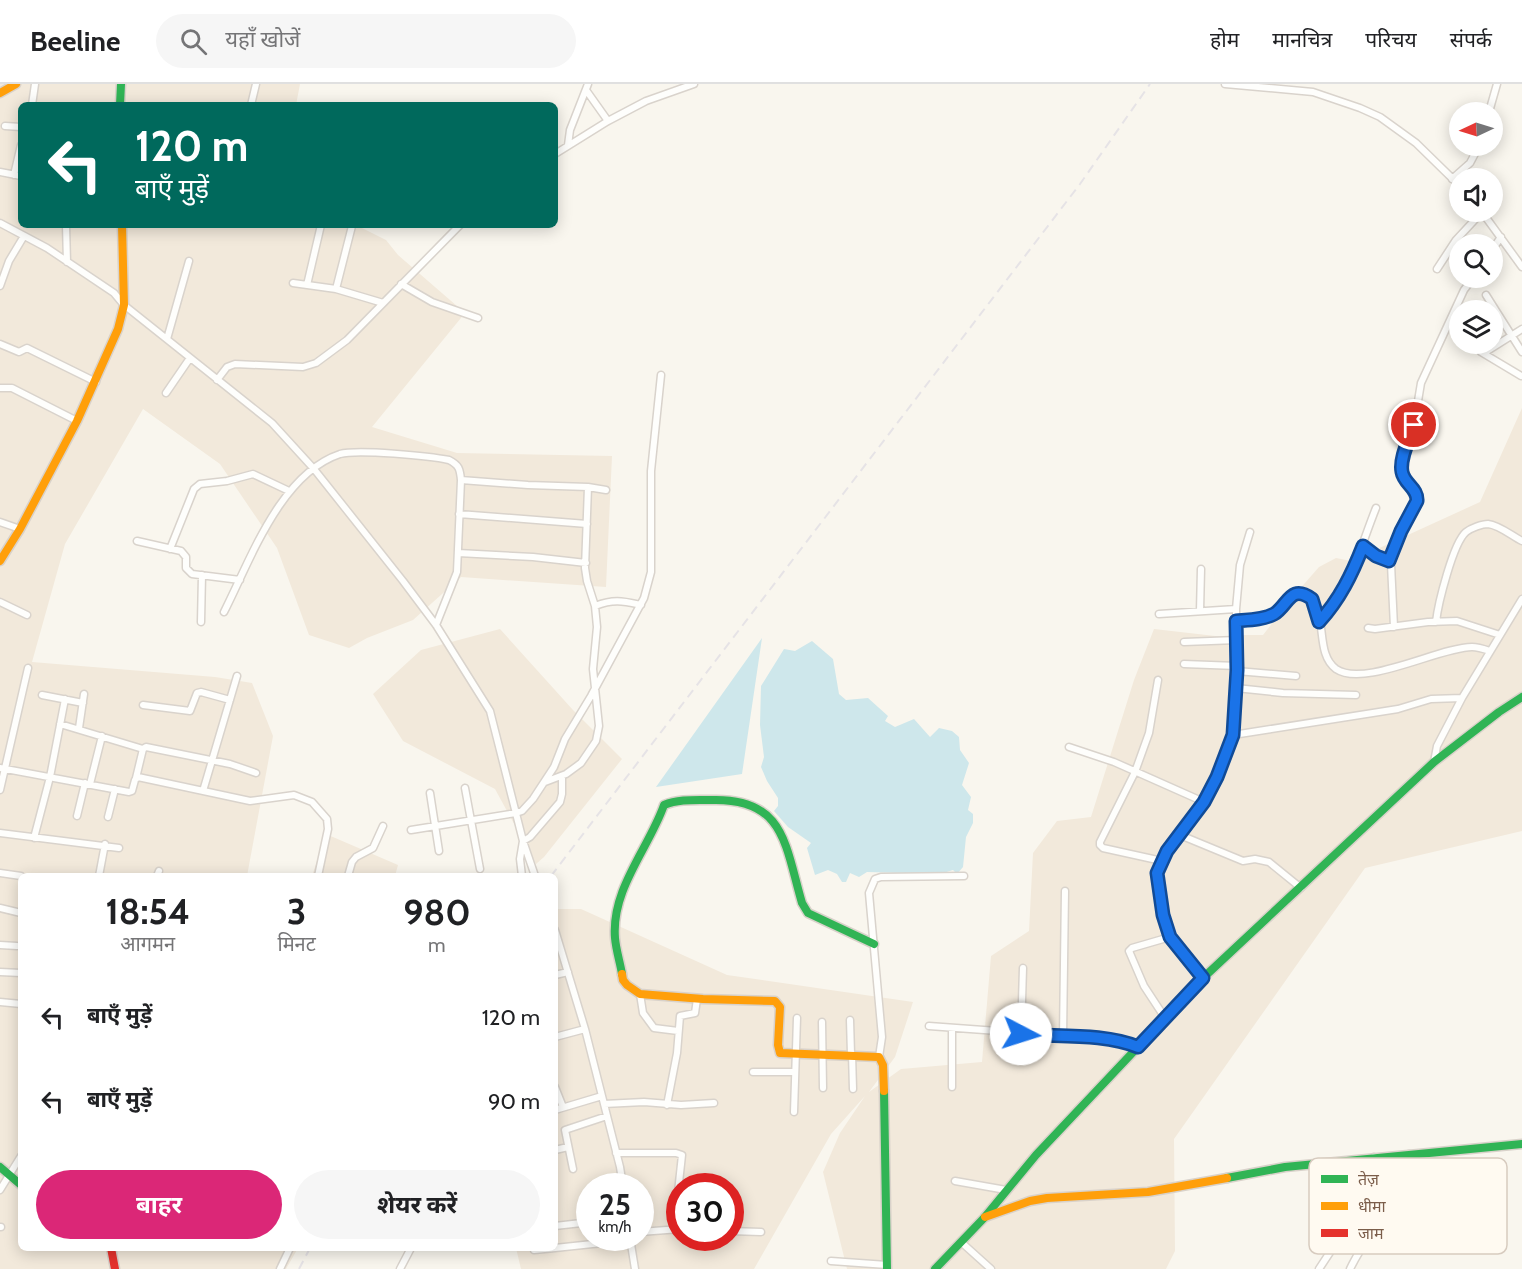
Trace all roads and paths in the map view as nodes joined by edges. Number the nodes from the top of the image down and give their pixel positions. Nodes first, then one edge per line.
1 (16, 84) edge
2 (35, 84) edge
3 (121, 84) edge
4 (256, 84) edge
5 (694, 84) edge
6 (1225, 84) edge
7 (1497, 84) edge
8 (587, 87) edge
9 (0, 93) edge
10 (32, 102) edge
11 (120, 102) edge
12 (252, 102) edge
13 (1492, 102) edge
14 (608, 121) junction
15 (5, 126) dead end
16 (18, 128) edge
17 (568, 145) junction
18 (558, 152) edge
19 (1474, 156) edge
20 (18, 158) edge
21 (1464, 168) edge
22 (0, 172) edge
23 (14, 175) junction
24 (18, 176) edge
25 (1449, 176) edge
26 (0, 223) edge
27 (66, 228) edge
28 (122, 228) edge
29 (320, 228) edge
30 (351, 228) edge
31 (457, 228) edge
32 (1462, 234) edge
33 (1499, 234) edge
34 (24, 236) junction
35 (1503, 240) edge
36 (1449, 251) edge
37 (189, 261) dead end
38 (68, 262) junction
39 (1522, 267) edge
40 (1437, 269) dead end
41 (293, 283) dead end
42 (401, 284) junction
43 (307, 285) junction
44 (0, 286) edge
45 (1466, 288) edge
46 (336, 289) junction
47 (1486, 295) dead end
48 (383, 303) junction
49 (124, 305) junction
50 (478, 318) dead end
51 (1522, 329) edge
52 (1511, 336) junction
53 (167, 339) junction
54 (1503, 341) edge
55 (0, 344) edge
56 (1522, 352) edge
57 (1484, 354) edge
58 (190, 358) junction
59 (661, 375) dead end
60 (1521, 375) edge
61 (218, 380) junction
62 (96, 382) junction
63 (0, 388) edge
64 (166, 393) dead end
65 (77, 421) junction
66 (314, 469) junction
67 (461, 480) junction
68 (588, 486) junction
69 (606, 490) dead end
70 (289, 491) junction
71 (1376, 508) dead end
72 (459, 514) junction
73 (0, 522) edge
74 (587, 524) junction
75 (20, 529) junction
76 (1250, 532) dead end
77 (137, 541) dead end
78 (1522, 541) edge
79 (1363, 546) junction
80 (170, 549) junction
81 (458, 553) junction
82 (0, 561) edge
83 (1389, 561) junction
84 (586, 563) junction
85 (1201, 569) dead end
86 (202, 575) junction
87 (240, 580) junction
88 (1522, 598) edge
89 (0, 603) edge
90 (641, 605) junction
91 (595, 606) junction
92 (1236, 609) junction
93 (1200, 611) junction
94 (224, 612) dead end
95 (1159, 614) dead end
96 (27, 615) dead end
97 (1236, 621) junction
98 (201, 622) dead end
99 (1319, 622) junction
100 (1436, 622) junction
101 (436, 625) junction
102 (1394, 627) junction
103 (1368, 628) dead end
104 (1500, 634) junction
105 (1237, 640) junction
106 (1184, 642) dead end
107 (1490, 651) junction
108 (1184, 664) dead end
109 (28, 668) dead end
110 (1237, 668) junction
111 (237, 676) dead end
112 (1296, 676) dead end
113 (1158, 680) dead end
114 (1236, 688) junction
115 (594, 691) junction
116 (84, 694) dead end
117 (42, 695) dead end
118 (1356, 695) dead end
119 (1522, 697) edge
120 (1462, 698) junction
121 (65, 699) junction
122 (230, 700) junction
123 (83, 703) junction
124 (143, 705) dead end
125 (60, 724) junction
126 (79, 728) junction
127 (1233, 735) junction
128 (102, 736) junction
129 (1069, 747) dead end
130 (143, 749) junction
131 (212, 761) junction
132 (1434, 762) junction
133 (2, 769) edge
134 (1135, 772) junction
135 (256, 773) dead end
136 (562, 776) junction
137 (50, 777) junction
138 (136, 778) junction
139 (544, 782) junction
140 (87, 783) junction
141 (465, 788) dead end
142 (115, 789) junction
143 (0, 790) edge
144 (203, 791) junction
145 (430, 793) dead end
146 (1204, 802) junction
147 (516, 813) junction
148 (77, 816) dead end
149 (108, 817) dead end
150 (471, 820) junction
151 (383, 826) dead end
152 (435, 826) junction
153 (411, 830) dead end
154 (0, 833) edge
155 (1180, 835) junction
156 (34, 838) junction
157 (523, 841) junction
158 (105, 844) junction
159 (119, 848) dead end
160 (439, 851) dead end
161 (1162, 861) junction
162 (480, 869) dead end
163 (0, 873) edge
164 (100, 873) edge
165 (319, 873) edge
166 (349, 873) edge
167 (522, 873) edge
168 (534, 873) edge
169 (18, 876) edge
170 (964, 876) dead end
171 (1301, 888) junction
172 (1065, 891) dead end
173 (0, 908) edge
174 (18, 912) edge
175 (1170, 937) junction
176 (558, 940) edge
177 (874, 944) junction
178 (0, 945) edge
179 (17, 946) dead end
180 (1023, 968) dead end
181 (0, 972) edge
182 (568, 972) junction
183 (18, 973) edge
184 (558, 974) edge
185 (1203, 978) junction
186 (640, 994) junction
187 (698, 999) junction
188 (0, 1002) edge
189 (18, 1004) edge
190 (797, 1018) dead end
191 (1165, 1018) junction
192 (850, 1020) dead end
193 (822, 1022) dead end
194 (929, 1026) dead end
195 (952, 1028) junction
196 (585, 1029) junction
197 (678, 1031) junction
198 (1021, 1034) junction
199 (558, 1036) edge
200 (1063, 1037) junction
201 (1138, 1047) junction
202 (795, 1053) junction
203 (822, 1054) junction
204 (851, 1054) junction
205 (879, 1057) junction
206 (753, 1072) dead end
207 (795, 1072) junction
208 (952, 1087) dead end
209 (823, 1088) dead end
210 (853, 1089) dead end
211 (558, 1096) edge
212 (602, 1096) junction
213 (714, 1103) dead end
214 (604, 1104) junction
215 (667, 1105) junction
216 (562, 1107) junction
217 (558, 1109) edge
218 (794, 1112) dead end
219 (607, 1116) junction
220 (1522, 1144) edge
221 (568, 1147) junction
222 (558, 1149) edge
223 (616, 1153) junction
224 (1409, 1154) junction
225 (1374, 1157) joint
226 (1366, 1158) edge
227 (1408, 1158) edge
228 (18, 1160) edge
229 (1309, 1165) edge
230 (0, 1167) edge
231 (573, 1169) dead end
232 (620, 1173) edge
233 (681, 1173) edge
234 (8, 1174) junction
235 (955, 1181) dead end
236 (18, 1182) edge
237 (0, 1190) edge
238 (1006, 1190) junction
239 (984, 1218) junction
240 (576, 1224) edge
241 (558, 1226) edge
242 (744, 1231) edge
243 (761, 1232) dead end
244 (961, 1242) junction
245 (576, 1245) edge
246 (558, 1248) edge
247 (112, 1251) edge
248 (289, 1251) edge
249 (409, 1251) edge
250 (632, 1251) edge
251 (1330, 1254) edge
252 (1359, 1254) edge
253 (831, 1261) dead end
254 (887, 1267) edge
255 (115, 1269) edge
256 (280, 1269) edge
257 (400, 1269) edge
258 (634, 1269) edge
259 (935, 1269) edge
260 (992, 1269) edge
261 (1320, 1269) edge
262 (1350, 1269) edge

1 - 9 main road
2 - 10 street
3 - 11 main road
4 - 12 street
5 - 14 street
6 - 25 street
7 - 13 street
8 - 14 street
8 - 17 street
14 - 17 street
15 - 16 street
17 - 18 street
19 - 21 street
20 - 23 street
22 - 23 street
23 - 24 street
26 - 34 street
27 - 38 street
28 - 49 main road
29 - 43 street
30 - 46 street
31 - 42 street
32 - 33 street
34 - 38 street
34 - 44 street
35 - 39 street
36 - 40 street
37 - 53 street
38 - 49 street
41 - 43 street
42 - 48 street
42 - 50 street
43 - 46 street
45 - 83 street
46 - 48 street
47 - 52 street
48 - 61 street
49 - 53 street
49 - 62 main road
51 - 52 street
52 - 54 street
52 - 56 street
53 - 58 street
55 - 62 street
57 - 60 street
58 - 61 street
58 - 64 street
59 - 90 street
61 - 66 street
62 - 65 main road
63 - 65 street
65 - 75 main road
66 - 67 street
66 - 70 street
66 - 101 street
67 - 68 street
67 - 72 street
68 - 69 street
68 - 74 street
70 - 80 street
70 - 87 street
71 - 79 street
72 - 74 street
72 - 81 street
73 - 75 street
74 - 84 street
75 - 82 main road
76 - 92 street
77 - 80 street
78 - 100 street
79 - 83 street
79 - 99 street
80 - 86 street
81 - 84 street
81 - 101 street
83 - 102 street
84 - 91 street
85 - 93 street
86 - 87 street
86 - 98 street
87 - 94 street
88 - 104 street
89 - 96 street
90 - 91 street
90 - 115 street
91 - 115 street
92 - 93 street
92 - 97 street
93 - 95 street
97 - 99 street
97 - 105 street
99 - 107 street
100 - 102 street
100 - 104 street
101 - 147 street
102 - 103 street
104 - 107 street
105 - 106 street
105 - 110 street
107 - 120 street
108 - 110 street
109 - 133 street
110 - 112 street
110 - 114 street
111 - 122 street
113 - 134 street
114 - 118 street
114 - 127 street
115 - 136 street
115 - 139 street
116 - 123 street
117 - 121 street
119 - 132 main road
120 - 127 street
120 - 132 street
121 - 123 street
121 - 125 street
122 - 124 street
122 - 131 street
123 - 126 street
125 - 126 street
125 - 137 street
126 - 128 street
127 - 146 street
128 - 130 street
128 - 140 street
129 - 134 street
130 - 131 street
130 - 138 street
131 - 135 street
131 - 144 street
132 - 171 main road
133 - 137 street
133 - 143 street
134 - 146 street
134 - 161 street
136 - 139 street
136 - 157 street
137 - 140 street
137 - 156 street
138 - 142 street
138 - 144 street
139 - 147 street
140 - 142 street
140 - 148 street
141 - 150 street
142 - 149 street
144 - 165 street
145 - 152 street
146 - 155 street
147 - 150 street
147 - 157 street
150 - 152 street
150 - 162 street
151 - 166 street
152 - 153 street
152 - 160 street
154 - 156 street
155 - 161 street
155 - 171 street
156 - 158 street
157 - 167 street
157 - 168 street
158 - 159 street
158 - 164 street
161 - 175 street
163 - 169 street
170 - 177 street
171 - 185 main road
172 - 200 street
173 - 174 street
175 - 185 street
175 - 191 street
176 - 182 street
177 - 186 main road
177 - 205 street
178 - 179 street
180 - 198 street
181 - 183 street
182 - 184 street
182 - 196 street
185 - 191 main road
186 - 187 main road
186 - 197 street
187 - 197 street
187 - 202 main road
188 - 189 street
190 - 202 street
191 - 201 main road
192 - 204 street
193 - 203 street
194 - 195 street
195 - 198 street
195 - 208 street
196 - 199 street
196 - 212 street
197 - 215 street
198 - 200 street
200 - 201 street
201 - 238 main road
202 - 203 main road
202 - 207 street
203 - 204 main road
203 - 209 street
204 - 205 main road
204 - 210 street
205 - 254 main road
206 - 207 street
207 - 218 street
211 - 216 street
212 - 214 street
212 - 216 street
213 - 215 street
214 - 215 street
214 - 219 street
216 - 217 street
219 - 221 street
219 - 223 street
220 - 224 main road
221 - 222 street
221 - 231 street
223 - 232 street
223 - 233 street
224 - 225 main road
224 - 227 street
225 - 226 main road
228 - 234 street
229 - 239 main road
230 - 234 main road
234 - 236 main road
234 - 237 street
235 - 238 street
238 - 239 main road
239 - 244 main road
240 - 241 street
242 - 243 street
244 - 259 main road
244 - 260 street
245 - 246 street
247 - 255 main road
248 - 256 street
249 - 257 street
250 - 258 street
251 - 261 street
252 - 262 street
253 - 254 street

